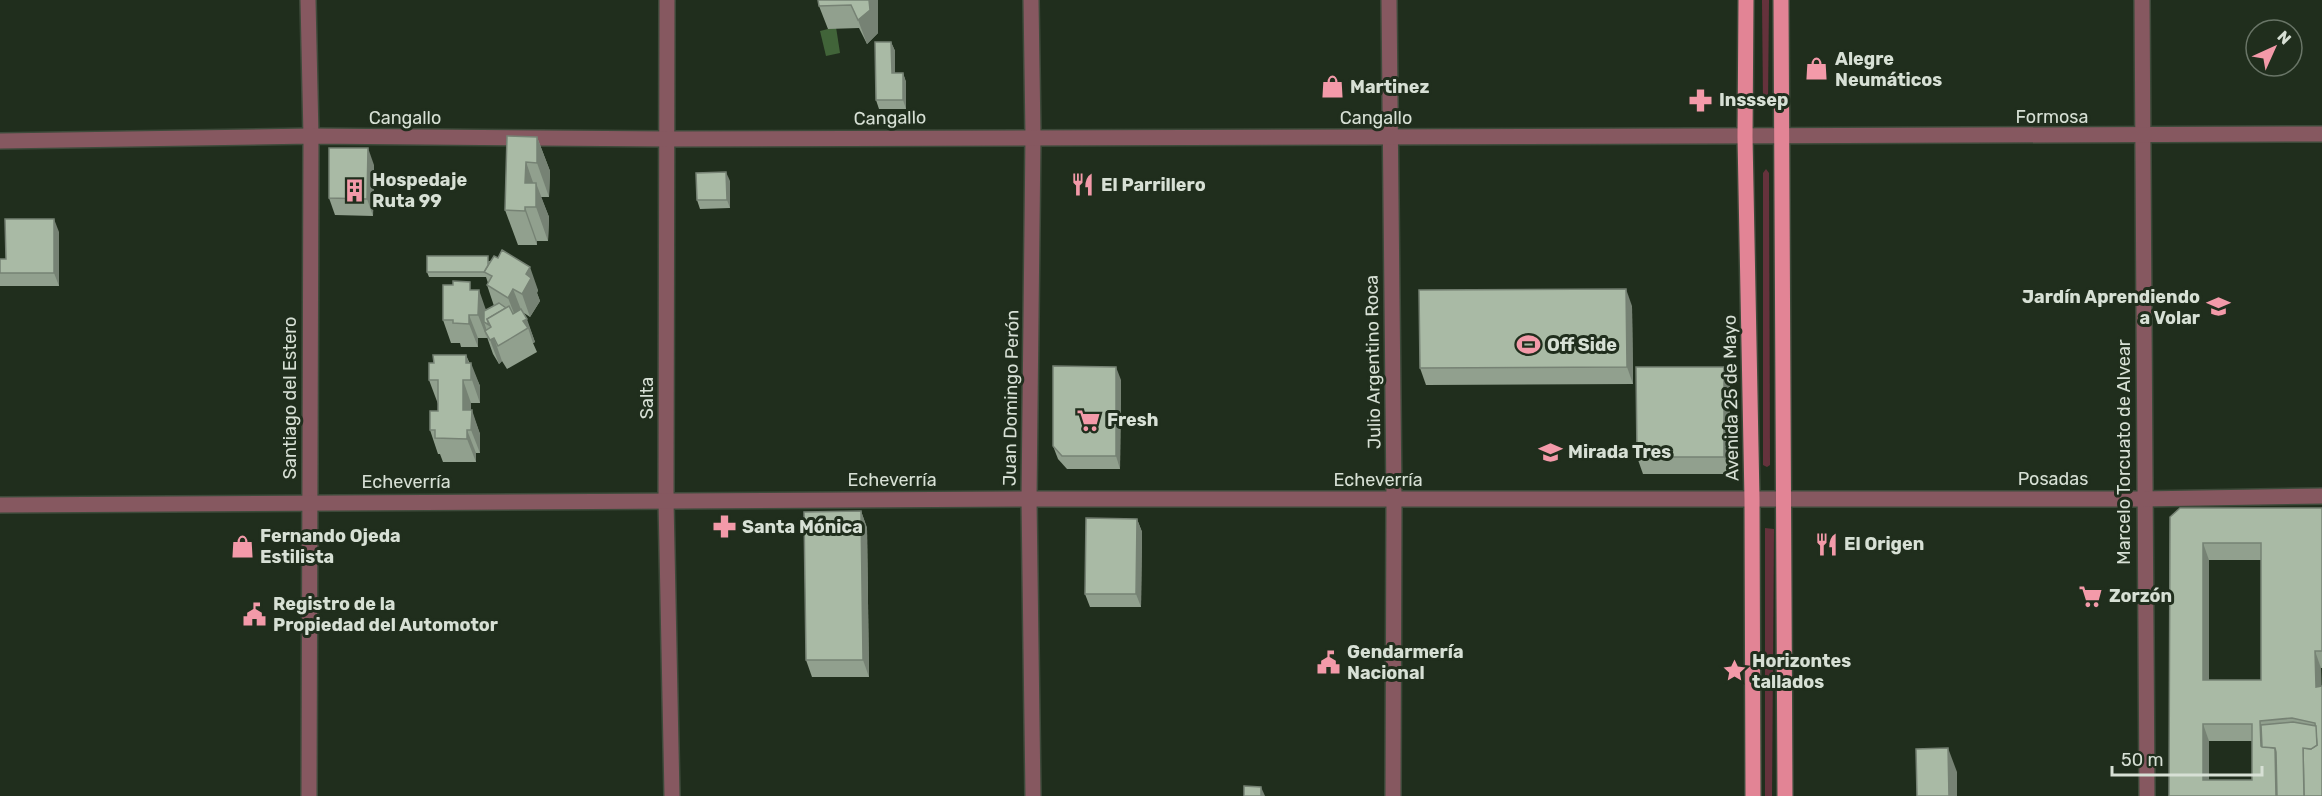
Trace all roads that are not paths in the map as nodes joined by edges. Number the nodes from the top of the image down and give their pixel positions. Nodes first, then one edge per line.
1 (308, 0) edge
2 (667, 0) edge
3 (1030, 0) edge
4 (1389, 0) edge
5 (1746, 0) edge
6 (1781, 0) edge
7 (2142, 0) edge
8 (2322, 134) edge
9 (311, 136) junction
10 (1033, 136) junction
11 (2142, 136) junction
12 (1744, 137) junction
13 (1781, 137) junction
14 (1389, 138) junction
15 (668, 139) junction
16 (0, 141) edge
17 (2322, 496) edge
18 (1029, 499) junction
19 (1752, 499) junction
20 (1785, 499) junction
21 (2143, 499) junction
22 (1394, 500) junction
23 (309, 501) junction
24 (666, 501) junction
25 (0, 505) edge
26 (309, 796) edge
27 (672, 796) edge
28 (1033, 796) edge
29 (1393, 796) edge
30 (1753, 796) edge
31 (1785, 796) edge
32 (2147, 796) edge

1 - 9 street, Santiago del Estero
2 - 15 street, Salta
3 - 10 street, Juan Domingo Perón
4 - 14 street, Julio Argentino Roca
5 - 12 main road, Avenida 25 de Mayo
6 - 13 main road
7 - 11 street, Marcelo Torcuato de Alvear
8 - 11 street, Formosa
9 - 15 street, Cangallo
9 - 16 street, Cangallo
9 - 23 street, Santiago del Estero
10 - 14 street, Cangallo
10 - 15 street, Cangallo
10 - 18 street, Juan Domingo Perón
11 - 13 street, Formosa
11 - 21 street, Marcelo Torcuato de Alvear
12 - 13 street, Cangallo
12 - 14 street, Cangallo
12 - 19 main road, Avenida 25 de Mayo
13 - 20 main road
14 - 22 street, Julio Argentino Roca
15 - 24 street, Salta
17 - 21 street, Posadas
18 - 22 street, Echeverría
18 - 24 street, Echeverría
18 - 28 street, Juan Domingo Perón
19 - 20 street, Echeverría
19 - 22 street, Echeverría
19 - 30 main road, Avenida 25 de Mayo
20 - 21 street, Posadas
20 - 31 main road
21 - 32 street, Marcelo Torcuato de Alvear
22 - 29 street, Julio Argentino Roca
23 - 24 street, Echeverría
23 - 25 street, Echeverría
23 - 26 street, Santiago del Estero
24 - 27 street, Salta

